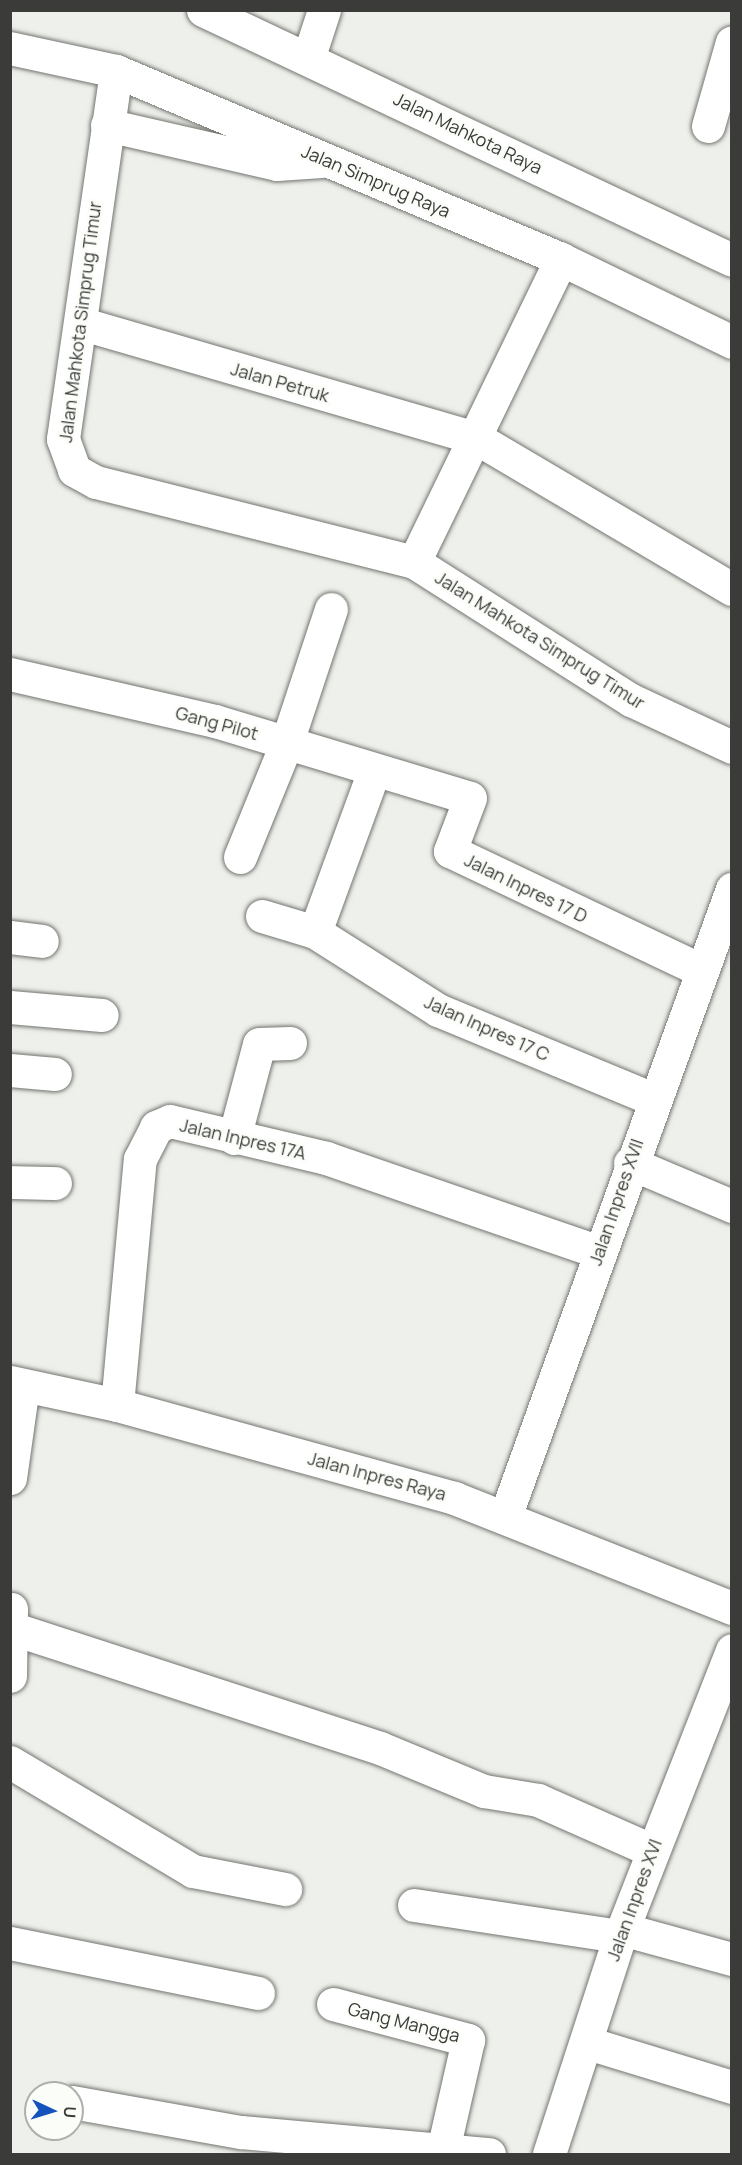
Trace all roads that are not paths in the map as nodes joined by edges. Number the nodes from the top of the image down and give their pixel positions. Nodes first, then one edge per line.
1 (203, 10) edge
2 (324, 10) edge
3 (732, 42) edge
4 (10, 48) edge
5 (309, 56) junction
6 (116, 72) junction
7 (107, 125) junction
8 (708, 126) dead end
9 (328, 160) junction
10 (561, 259) junction
11 (732, 260) edge
12 (83, 324) junction
13 (732, 342) edge
14 (478, 439) junction
15 (414, 562) junction
16 (732, 589) edge
17 (331, 609) dead end
18 (10, 674) edge
19 (287, 742) junction
20 (732, 747) edge
21 (374, 771) junction
22 (420, 787) joint
23 (240, 857) dead end
24 (732, 889) edge
25 (262, 916) dead end
26 (315, 932) junction
27 (10, 937) edge
28 (42, 941) dead end
29 (701, 970) junction
30 (10, 1007) edge
31 (102, 1016) dead end
32 (290, 1043) dead end
33 (10, 1070) edge
34 (55, 1074) dead end
35 (653, 1099) junction
36 (234, 1138) junction
37 (630, 1163) junction
38 (10, 1182) edge
39 (56, 1184) dead end
40 (732, 1206) edge
41 (598, 1252) junction
42 (17, 1384) edge
43 (117, 1405) junction
44 (10, 1478) edge
45 (505, 1517) junction
46 (732, 1608) edge
47 (12, 1618) edge
48 (732, 1650) edge
49 (10, 1676) edge
50 (10, 1762) edge
51 (651, 1850) junction
52 (285, 1889) dead end
53 (414, 1905) dead end
54 (621, 1932) junction
55 (10, 1943) edge
56 (732, 1959) edge
57 (258, 1993) dead end
58 (333, 2004) dead end
59 (588, 2043) junction
60 (732, 2087) edge
61 (84, 2105) edge
62 (238, 2143) edge
63 (442, 2150) junction
64 (489, 2154) edge
65 (549, 2154) edge

1 - 5 street, Jalan Mahkota Raya
2 - 5 street
3 - 8 street
4 - 6 street, Jalan Simprug Raya
5 - 11 street, Jalan Mahkota Raya
6 - 7 street, Jalan Mahkota Simprug Timur
6 - 9 street, Jalan Simprug Raya
7 - 9 street
7 - 12 street, Jalan Mahkota Simprug Timur
9 - 10 street, Jalan Simprug Raya
10 - 13 street, Jalan Simprug Raya
10 - 14 street, Jalan Mahkota Simprug Timur
12 - 14 street, Jalan Petruk
12 - 15 street, Jalan Mahkota Simprug Timur
14 - 15 street, Jalan Mahkota Simprug Timur
14 - 16 street
15 - 20 street, Jalan Mahkota Simprug Timur
17 - 19 street
18 - 19 street, Gang Pilot
19 - 21 street, Gang Pilot
19 - 23 street
21 - 22 street, Gang Pilot
21 - 26 street
22 - 29 street, Jalan Inpres 17 D
24 - 29 street, Jalan Inpres XVII
25 - 26 street, Jalan Inpres 17 C
26 - 35 street, Jalan Inpres 17 C
27 - 28 street
29 - 35 street, Jalan Inpres XVII
30 - 31 street
32 - 36 street
33 - 34 street
35 - 37 street, Jalan Inpres XVII
36 - 41 street, Jalan Inpres 17A
36 - 43 street, Jalan Inpres 17A
37 - 40 street
37 - 41 street, Jalan Inpres XVII
38 - 39 street
41 - 45 street, Jalan Inpres XVII
42 - 43 street, Jalan Inpres Raya
42 - 44 street
43 - 45 street, Jalan Inpres Raya
45 - 46 street, Jalan Inpres Raya
47 - 49 street
47 - 51 street
48 - 51 street, Jalan Inpres XVI
50 - 52 street
51 - 54 street, Jalan Inpres XVI
53 - 54 street
54 - 56 street
54 - 59 street, Jalan Inpres XVI
55 - 57 street
58 - 63 street, Gang Mangga
59 - 60 street
59 - 65 street, Jalan Inpres XVI
61 - 62 street
62 - 63 street
63 - 64 street

